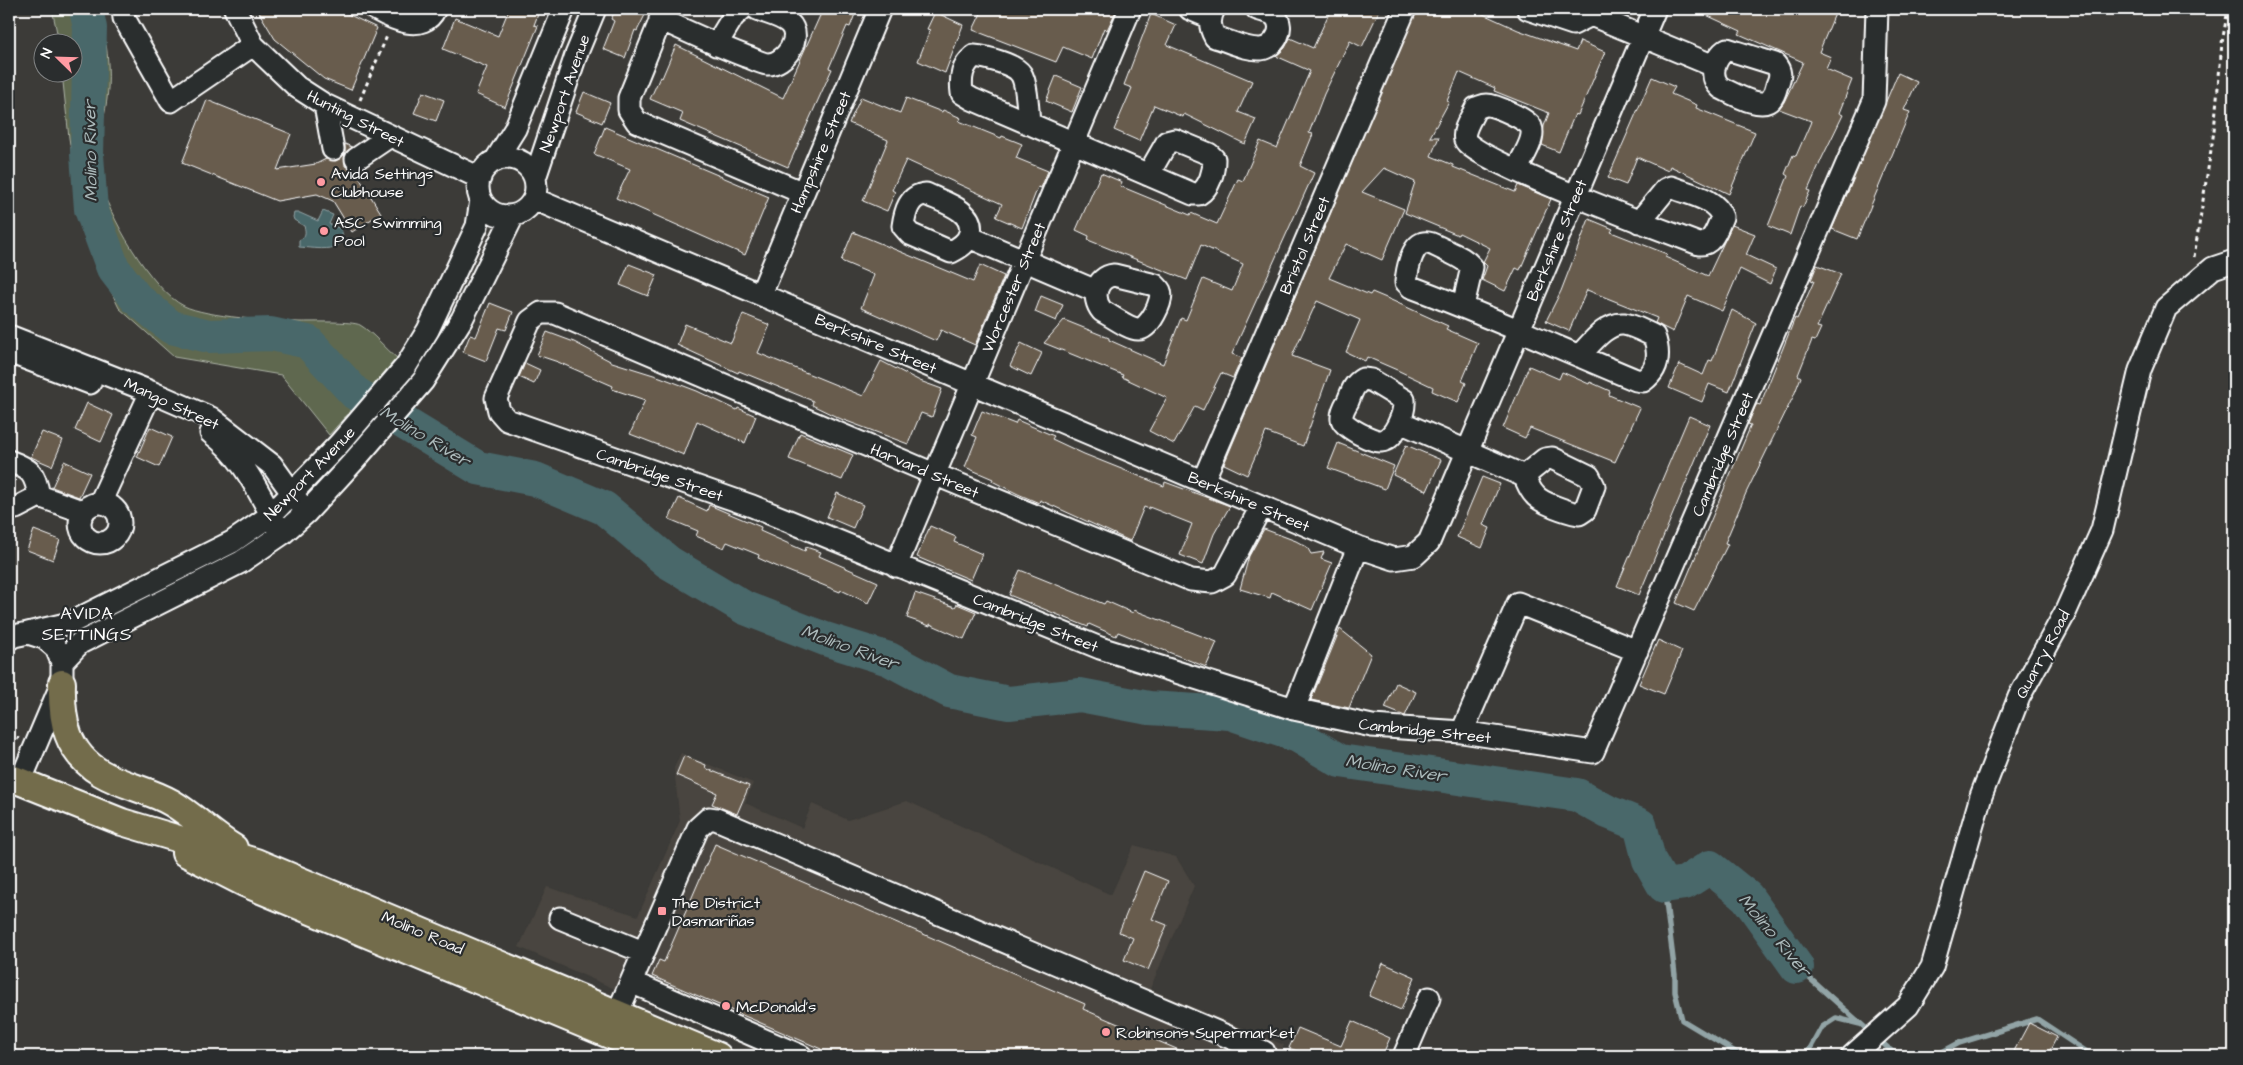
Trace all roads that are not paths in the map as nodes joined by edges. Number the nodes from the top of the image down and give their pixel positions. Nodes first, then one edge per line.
1 (122, 9) edge
2 (235, 9) edge
3 (375, 9) edge
4 (435, 9) edge
5 (564, 9) edge
6 (595, 9) edge
7 (742, 9) edge
8 (757, 9) edge
9 (880, 9) edge
10 (1130, 9) edge
11 (1190, 9) edge
12 (1257, 9) edge
13 (1405, 9) edge
14 (1528, 9) edge
15 (1655, 9) edge
16 (1877, 9) edge
17 (1591, 12) edge
18 (1212, 13) edge
19 (662, 14) edge
20 (1643, 37) junction
21 (253, 46) junction
22 (716, 46) junction
23 (1714, 66) dead end
24 (325, 105) junction
25 (1029, 124) dead end
26 (390, 136) junction
27 (1073, 144) junction
28 (333, 149) dead end
29 (356, 159) dead end
30 (496, 161) junction
31 (1516, 170) dead end
32 (1148, 175) dead end
33 (480, 178) junction
34 (534, 188) junction
35 (803, 193) junction
36 (1575, 195) junction
37 (482, 200) junction
38 (514, 216) junction
39 (1639, 222) dead end
40 (969, 238) dead end
41 (1024, 261) junction
42 (2234, 261) edge
43 (1096, 291) dead end
44 (761, 294) junction
45 (1463, 306) dead end
46 (555, 313) joint
47 (1518, 331) junction
48 (11, 345) edge
49 (1579, 356) dead end
50 (972, 384) junction
51 (148, 398) junction
52 (1400, 422) dead end
53 (1468, 451) junction
54 (9, 461) edge
55 (934, 474) junction
56 (1524, 476) dead end
57 (1204, 481) junction
58 (292, 494) junction
59 (39, 496) junction
60 (1261, 507) junction
61 (9, 508) edge
62 (306, 512) junction
63 (271, 515) junction
64 (282, 534) junction
65 (1358, 547) junction
66 (896, 566) junction
67 (15, 635) edge
68 (1637, 651) junction
69 (62, 673) junction
70 (1294, 709) junction
71 (1462, 732) junction
72 (14, 779) edge
73 (122, 822) junction
74 (256, 862) junction
75 (560, 918) dead end
76 (643, 952) junction
77 (630, 982) junction
78 (1429, 998) dead end
79 (612, 1024) junction
80 (1854, 1054) edge
81 (660, 1056) edge
82 (718, 1056) edge
83 (801, 1056) edge
84 (1262, 1056) edge
85 (1404, 1056) edge

1 - 21 street
2 - 21 street, Hunting Street
3 - 4 street
5 - 30 street, Newport Avenue
6 - 34 street, Newport Avenue
7 - 22 street
8 - 22 street
9 - 35 street, Hampshire Street
10 - 27 street, Worcester Street
11 - 18 street
12 - 18 street
13 - 57 street, Bristol Street
14 - 17 street
15 - 20 street, Berkshire Street
16 - 68 street, Cambridge Street
17 - 20 street
19 - 22 street
19 - 35 street
20 - 23 street
20 - 36 street, Berkshire Street
21 - 24 street, Hunting Street
24 - 26 street, Hunting Street
24 - 28 street
25 - 27 street
26 - 29 street
26 - 33 street, Hunting Street
27 - 32 street
27 - 41 street, Worcester Street
30 - 33 street
30 - 34 street
31 - 36 street
33 - 37 street
34 - 38 street
34 - 44 street, Berkshire Street
35 - 44 street, Hampshire Street
36 - 39 street
36 - 47 street, Berkshire Street
37 - 38 street
37 - 58 street, Newport Avenue
38 - 62 street, Newport Avenue
40 - 41 street
41 - 43 street
41 - 50 street, Worcester Street
42 - 80 street, Quarry Road
44 - 50 street, Berkshire Street
45 - 47 street
46 - 55 street, Harvard Street
46 - 66 street, Cambridge Street
47 - 49 street
47 - 53 street, Berkshire Street
48 - 51 street, Mango Street
50 - 55 street, Worcester Street
50 - 57 street, Berkshire Street
51 - 58 street, Mango Street
51 - 59 street
51 - 63 street, Mango Street
52 - 53 street
53 - 56 street
53 - 65 street, Berkshire Street
54 - 59 street
55 - 60 street, Harvard Street
55 - 66 street, Worcester Street
57 - 60 street, Berkshire Street
58 - 62 street, Mango Street
58 - 63 street, Newport Avenue
59 - 61 street
60 - 65 street, Berkshire Street
62 - 64 street, Newport Avenue
63 - 64 street, Mango Street
63 - 67 street, Newport Avenue
64 - 69 street, Newport Avenue
65 - 70 street
66 - 70 street, Cambridge Street
67 - 69 street, Newport Avenue
68 - 71 street, Cambridge Street
68 - 71 street
69 - 72 street, Newport Avenue
69 - 74 main road
70 - 71 street, Cambridge Street
72 - 73 main road, Molino Road
73 - 74 main road, Molino Road
73 - 79 main road, Molino Road
74 - 79 main road, Molino Road
75 - 76 street
76 - 77 street
76 - 84 street
77 - 79 street
77 - 83 street
78 - 85 street
79 - 81 main road, Molino Road
79 - 82 main road, Molino Road

